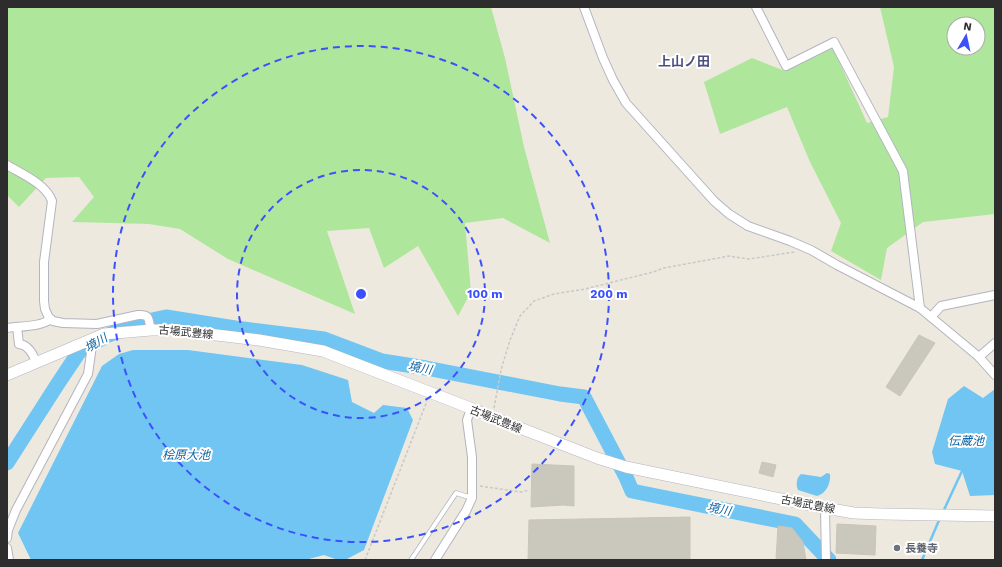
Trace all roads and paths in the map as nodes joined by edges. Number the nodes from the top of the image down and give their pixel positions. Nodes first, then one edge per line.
1 (584, 7) edge
2 (756, 7) edge
3 (7, 165) edge
4 (796, 252) dead end
5 (995, 294) edge
6 (920, 308) junction
7 (931, 317) junction
8 (51, 320) junction
9 (17, 327) junction
10 (7, 328) edge
11 (151, 330) junction
12 (93, 339) junction
13 (995, 343) edge
14 (979, 357) junction
15 (37, 363) junction
16 (7, 375) edge
17 (995, 375) edge
18 (429, 397) dead end
19 (471, 409) junction
20 (492, 417) junction
21 (472, 485) junction
22 (529, 490) dead end
23 (472, 498) junction
24 (825, 508) junction
25 (995, 516) edge
26 (7, 538) edge
27 (7, 548) edge
28 (8, 559) edge
29 (365, 560) edge
30 (411, 560) edge
31 (435, 560) edge
32 (826, 560) edge

1 - 6 street
2 - 6 street
3 - 8 street
4 - 20 path
5 - 7 street
6 - 7 street
7 - 14 street
8 - 9 street
8 - 11 street
9 - 10 street
9 - 15 street
11 - 12 main road, 古場武豊線
11 - 19 main road, 古場武豊線
12 - 15 main road, 古場武豊線
12 - 26 street
13 - 14 street
14 - 17 street
15 - 16 main road, 古場武豊線
18 - 29 path
19 - 20 main road, 古場武豊線
19 - 21 street
20 - 24 main road, 古場武豊線
21 - 22 path
21 - 23 street
23 - 30 lane
23 - 31 street
24 - 25 main road, 古場武豊線
24 - 32 street
27 - 28 street

